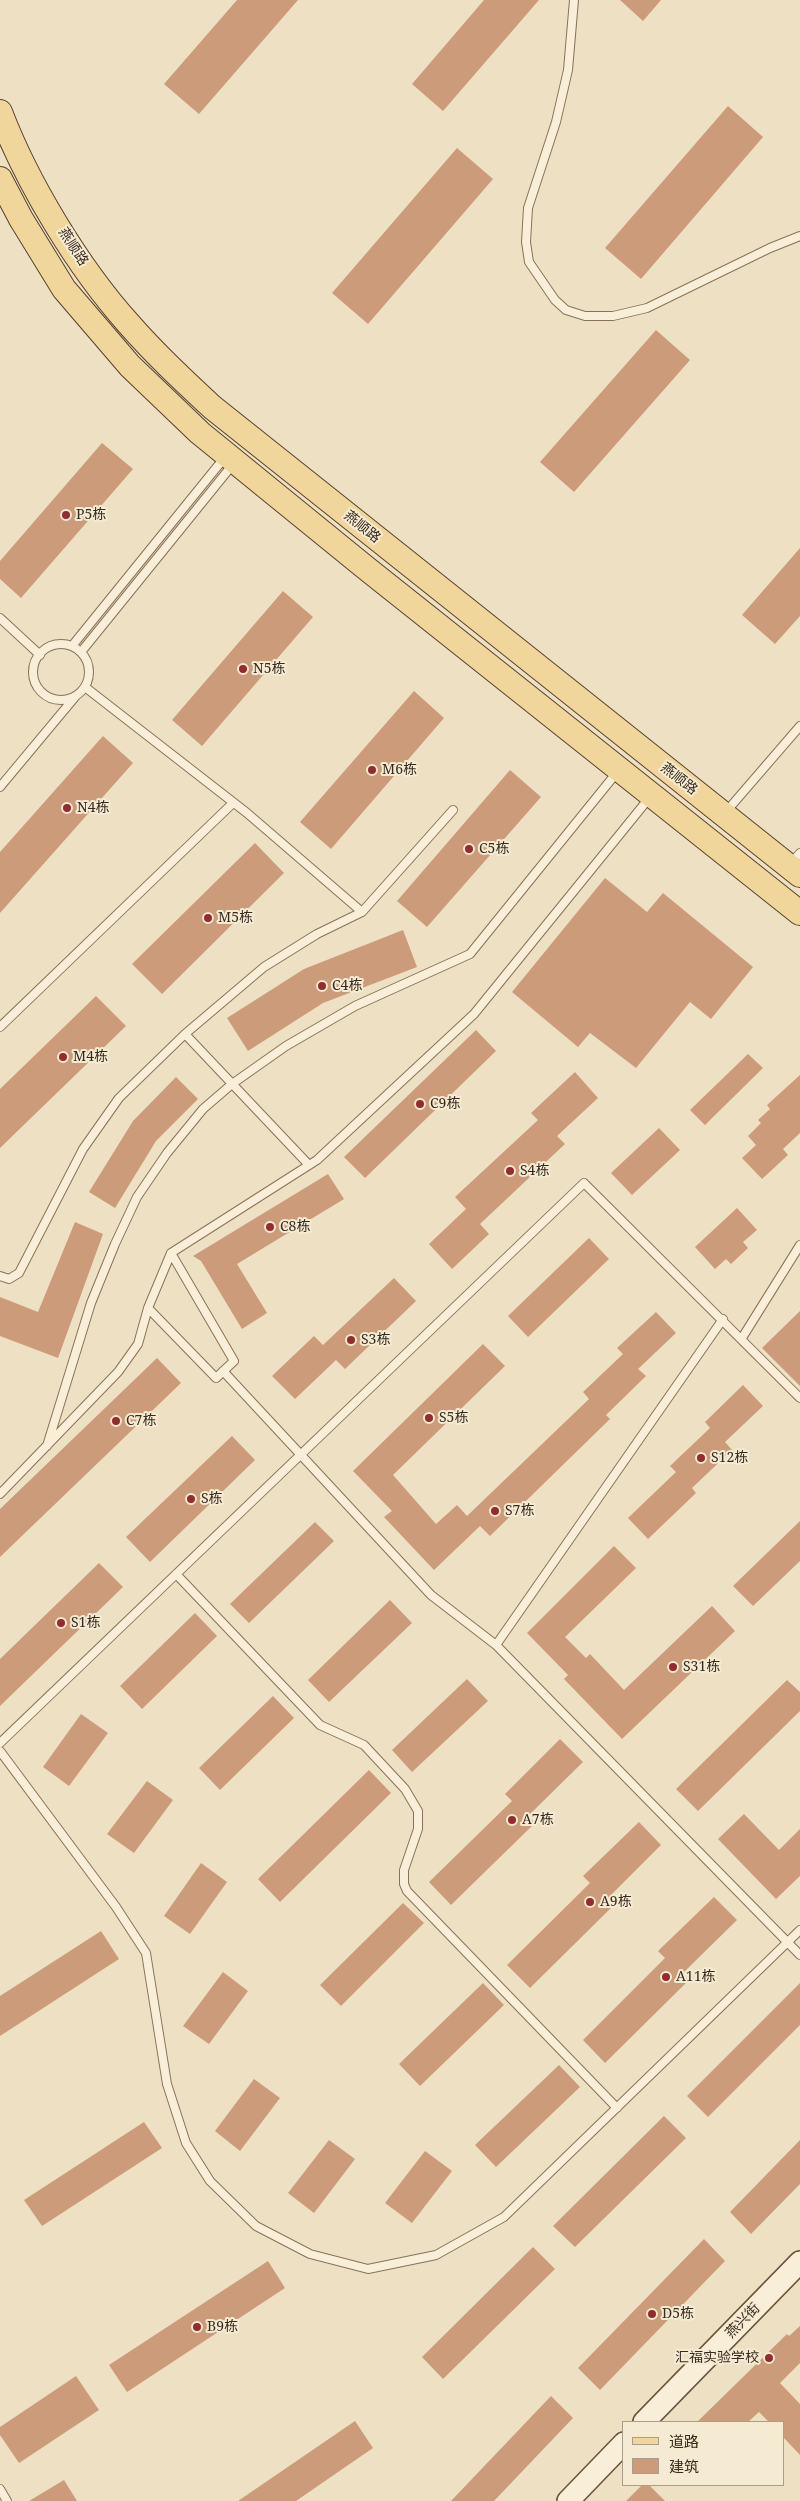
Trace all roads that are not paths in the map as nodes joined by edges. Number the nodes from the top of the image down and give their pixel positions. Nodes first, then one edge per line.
1 (574, 0) edge
2 (0, 112) edge
3 (0, 179) edge
4 (800, 236) edge
5 (231, 458) junction
6 (0, 618) edge
7 (72, 646) junction
8 (81, 652) junction
9 (40, 655) junction
10 (84, 687) junction
11 (77, 695) junction
12 (800, 726) edge
13 (619, 769) junction
14 (0, 787) edge
15 (652, 795) junction
16 (233, 803) junction
17 (453, 810) dead end
18 (724, 815) junction
19 (796, 865) edge
20 (362, 912) junction
21 (800, 913) edge
22 (0, 1027) edge
23 (184, 1034) junction
24 (232, 1084) junction
25 (309, 1165) junction
26 (800, 1245) edge
27 (172, 1253) junction
28 (0, 1276) edge
29 (148, 1308) junction
30 (723, 1320) junction
31 (742, 1338) junction
32 (224, 1371) junction
33 (800, 1398) edge
34 (46, 1448) junction
35 (302, 1454) junction
36 (0, 1494) edge
37 (176, 1574) junction
38 (496, 1645) junction
39 (0, 1743) edge
40 (0, 1751) edge
41 (800, 1931) edge
42 (787, 1942) junction
43 (800, 1956) edge
44 (617, 2108) junction
45 (800, 2262) edge
46 (645, 2421) edge
47 (622, 2445) edge
48 (0, 2488) edge
49 (7, 2501) edge
50 (568, 2501) edge

1 - 4 lane
2 - 18 main road, 燕顺路
3 - 5 main road
5 - 7 lane
5 - 8 lane
5 - 13 main road
6 - 9 lane
7 - 8 lane
7 - 9 lane
8 - 10 lane
9 - 11 lane
10 - 11 lane
10 - 16 lane
11 - 14 lane
12 - 18 lane
13 - 15 main road
13 - 24 lane
15 - 21 main road
15 - 25 lane
16 - 20 lane
16 - 22 lane
17 - 20 lane
18 - 19 main road, 燕顺路
20 - 23 lane
23 - 24 lane
23 - 28 lane
24 - 25 lane
24 - 34 lane
25 - 27 lane
26 - 31 lane
27 - 29 lane
27 - 32 lane
29 - 32 lane
29 - 34 lane
30 - 31 lane
30 - 35 lane
30 - 38 lane
31 - 33 lane
32 - 35 lane
34 - 36 lane
35 - 37 lane
35 - 38 lane
37 - 39 lane
37 - 44 lane
38 - 42 lane
40 - 44 lane
41 - 42 lane
42 - 43 lane
42 - 44 lane
45 - 46 street, 燕兴街
47 - 50 street
48 - 49 lane

